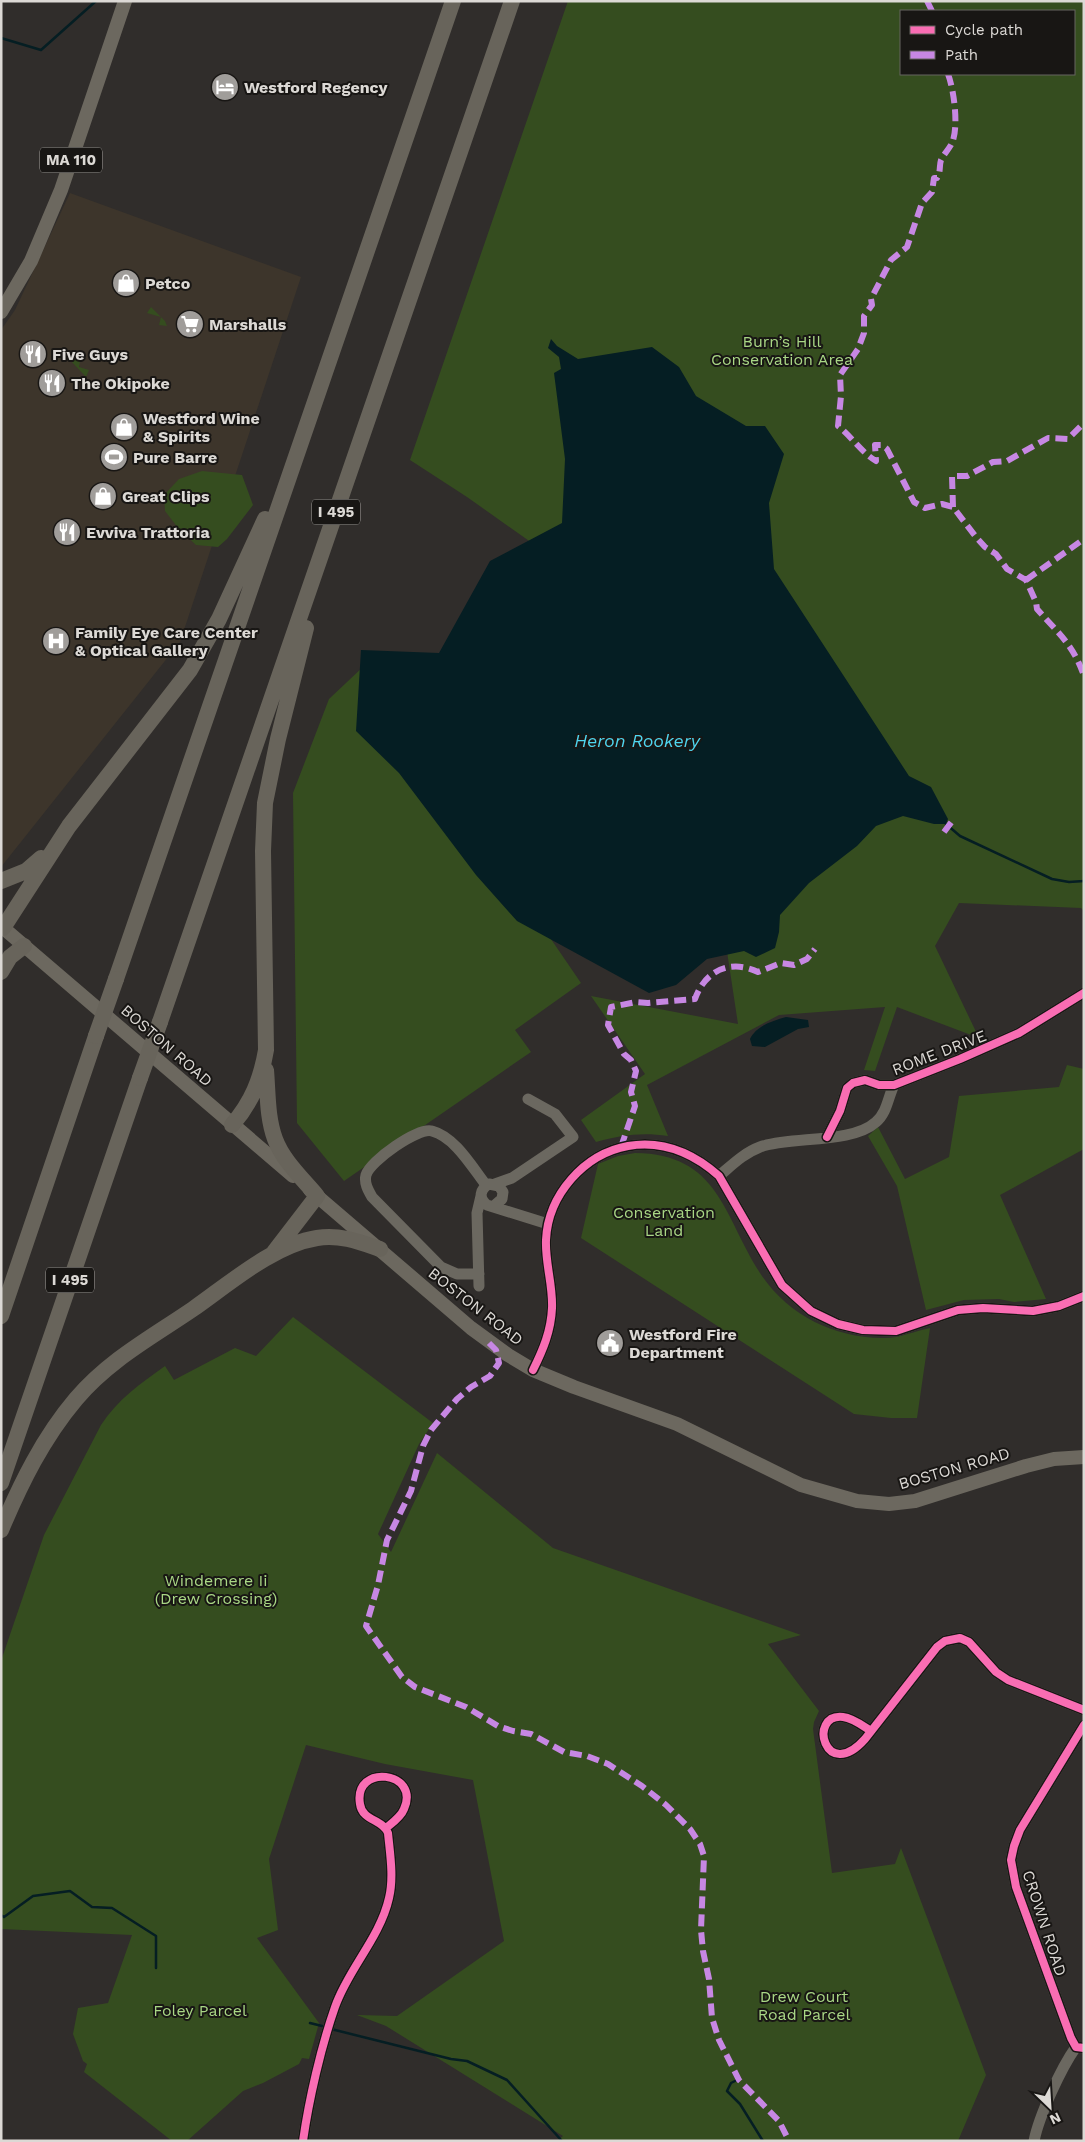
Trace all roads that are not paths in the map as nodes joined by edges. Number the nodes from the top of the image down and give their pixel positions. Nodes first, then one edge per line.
1 (125, 1) edge
2 (454, 1) edge
3 (512, 1) edge
4 (1, 312) edge
5 (294, 462) junction
6 (325, 543) junction
7 (60, 839) junction
8 (1, 881) edge
9 (2, 927) edge
10 (24, 946) junction
11 (1, 972) edge
12 (1084, 993) edge
13 (265, 1056) junction
14 (894, 1085) junction
15 (528, 1099) dead end
16 (232, 1125) junction
17 (827, 1138) junction
18 (719, 1176) junction
19 (497, 1189) junction
20 (317, 1196) junction
21 (481, 1196) junction
22 (492, 1206) junction
23 (520, 1215) junction
24 (548, 1224) junction
25 (479, 1227) junction
26 (380, 1249) junction
27 (271, 1255) junction
28 (479, 1274) junction
29 (479, 1286) dead end
30 (1084, 1296) edge
31 (1, 1316) edge
32 (533, 1370) junction
33 (1084, 1457) edge
34 (1, 1483) edge
35 (1, 1530) edge
36 (1084, 1710) edge
37 (1084, 1725) edge
38 (871, 1731) dead end
39 (386, 1828) junction
40 (1080, 2048) edge
41 (303, 2141) edge
42 (1034, 2141) edge

1 - 4 main road, MA 110
2 - 5 highway
3 - 6 highway, I 495
5 - 7 highway
5 - 31 highway, bridge
6 - 13 highway
6 - 34 highway, I 495, bridge
7 - 8 highway
7 - 9 highway
9 - 10 main road, BOSTON ROAD
10 - 11 highway
10 - 16 main road, BOSTON ROAD
12 - 14 street, ROME DRIVE
13 - 16 highway
13 - 20 highway
14 - 17 street, ROME DRIVE
14 - 17 street, ROME DRIVE
15 - 19 street
16 - 20 main road, BOSTON ROAD
17 - 18 street, ROME DRIVE
18 - 24 street
18 - 30 street
19 - 21 street
19 - 22 street
19 - 23 street
19 - 28 street
20 - 26 main road, BOSTON ROAD
20 - 27 highway
21 - 22 street
21 - 25 street
22 - 23 street
22 - 25 street
23 - 24 street
24 - 32 street
25 - 28 street
26 - 27 highway
26 - 32 main road, BOSTON ROAD
27 - 35 highway
28 - 29 street
32 - 33 main road, BOSTON ROAD
36 - 38 street
37 - 40 street, CROWN ROAD
39 - 39 street
39 - 41 street
40 - 42 street

